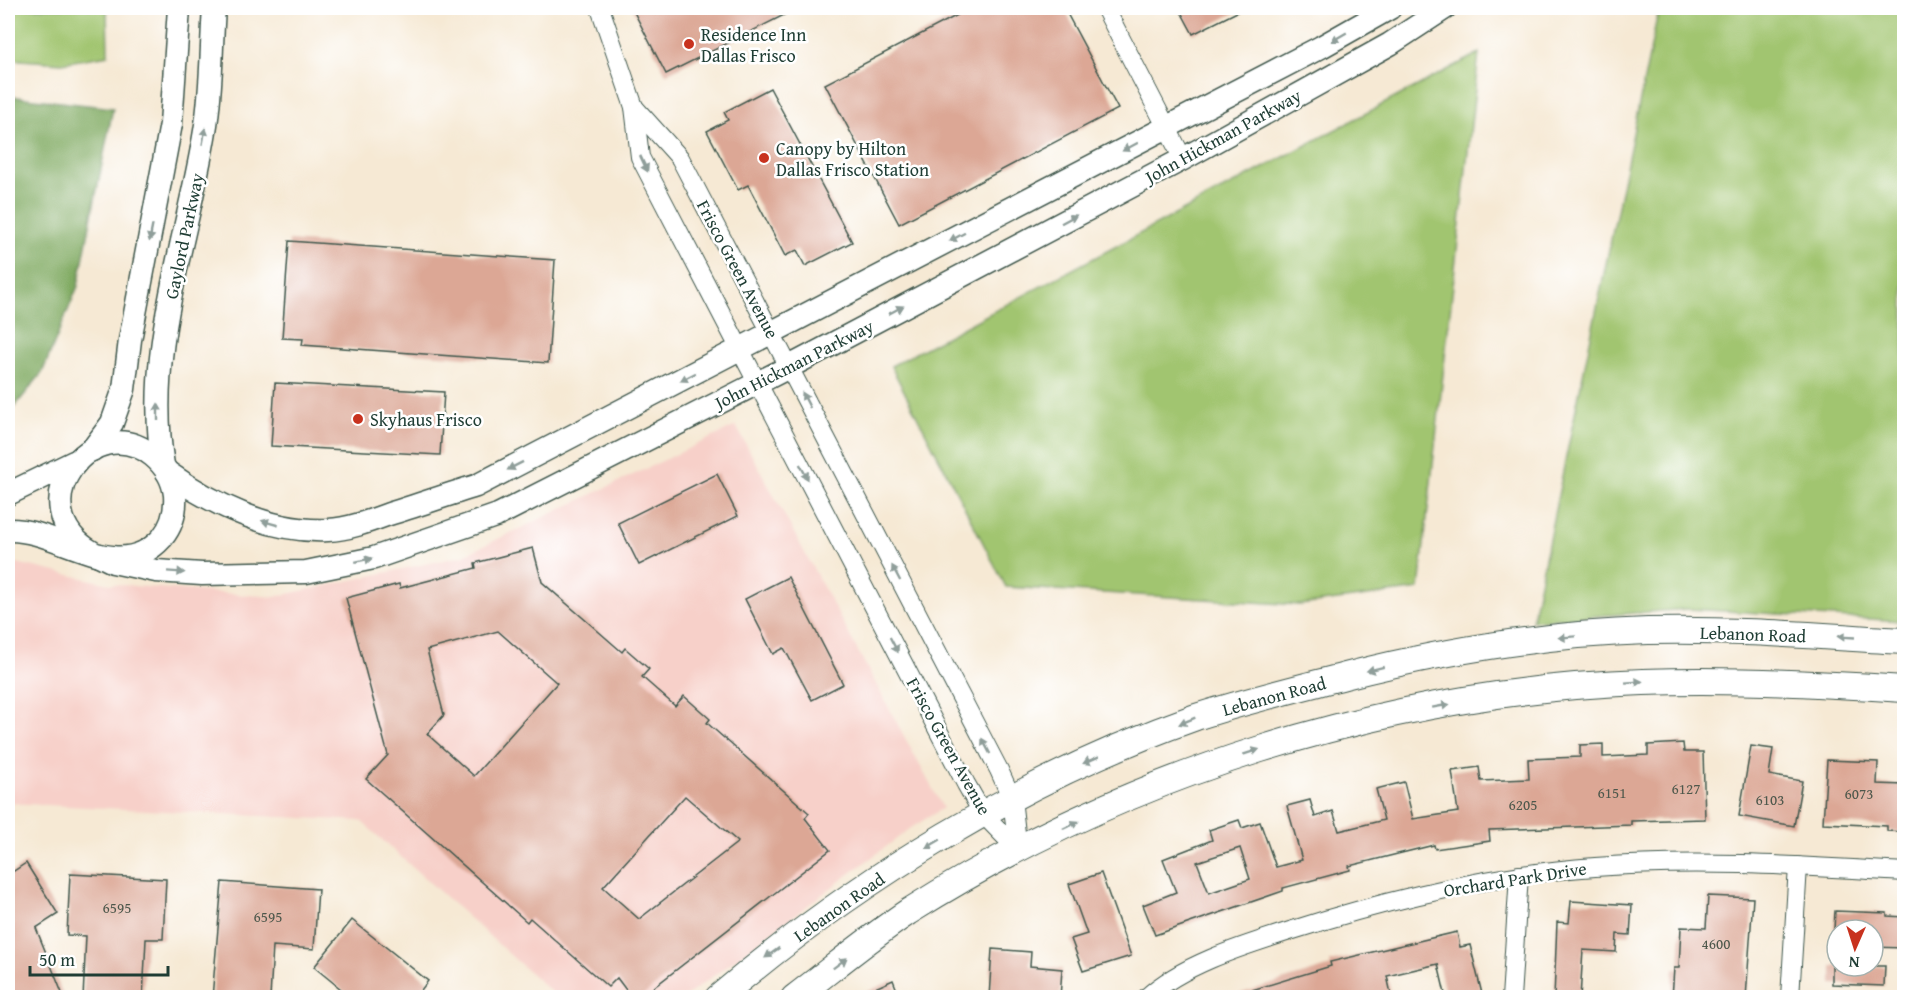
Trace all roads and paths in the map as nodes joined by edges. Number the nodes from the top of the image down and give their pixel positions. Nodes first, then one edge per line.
1 (179, 8) edge
2 (214, 8) edge
3 (600, 8) edge
4 (1105, 8) edge
5 (1390, 8) edge
6 (1445, 8) edge
7 (634, 107) junction
8 (1167, 127) junction
9 (1184, 159) junction
10 (162, 175) junction
11 (195, 180) junction
12 (771, 333) junction
13 (740, 350) junction
14 (789, 367) junction
15 (758, 383) junction
16 (85, 455) junction
17 (165, 468) junction
18 (8, 494) edge
19 (8, 530) edge
20 (96, 554) junction
21 (1905, 640) edge
22 (1905, 689) edge
23 (1012, 799) junction
24 (983, 814) junction
25 (1018, 850) junction
26 (1798, 866) junction
27 (1905, 872) edge
28 (1518, 875) junction
29 (718, 998) edge
30 (794, 998) edge
31 (1146, 998) edge
32 (1511, 998) edge
33 (1790, 998) edge

1 - 10 street, Gaylord Parkway
11 -> 2 street, Gaylord Parkway
3 - 7 street, Frisco Green Avenue
4 - 8 street
5 -> 8 street, John Hickman Parkway
6 - 9 street, John Hickman Parkway
7 - 12 street, Frisco Green Avenue
7 -> 13 street, Frisco Green Avenue
8 - 9 street
8 -> 12 street, John Hickman Parkway
14 -> 9 street, John Hickman Parkway
10 - 11 street
10 -> 16 street, Gaylord Parkway
17 -> 11 street, Gaylord Parkway
12 - 13 street, John Hickman Parkway
12 - 14 street, Frisco Green Avenue
13 - 15 street, Frisco Green Avenue
13 -> 17 street, John Hickman Parkway
14 - 15 street, John Hickman Parkway
23 -> 14 street, Frisco Green Avenue
20 -> 15 street, John Hickman Parkway
15 -> 24 street, Frisco Green Avenue
16 - 17 street
16 - 18 street
16 - 20 street
17 - 20 street
19 - 20 street, John Hickman Parkway
21 -> 23 main road, Lebanon Road
25 -> 22 main road
23 - 24 main road, Lebanon Road
23 - 25 street, Frisco Green Avenue
24 - 25 street, Frisco Green Avenue
24 -> 29 main road, Lebanon Road
30 -> 25 main road
26 - 27 street, Orchard Park Drive
26 - 28 street, Orchard Park Drive
26 - 33 street
28 - 31 street, Orchard Park Drive
28 - 32 street

